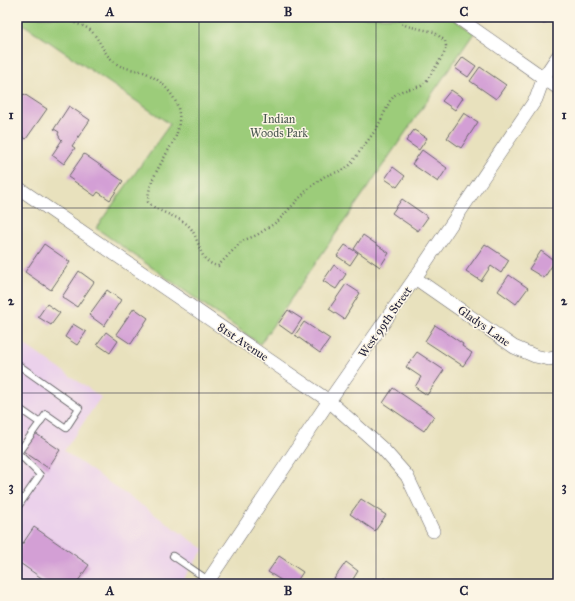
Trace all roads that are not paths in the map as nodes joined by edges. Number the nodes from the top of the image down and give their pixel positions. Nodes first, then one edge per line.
1 (457, 17) edge
2 (558, 56) edge
3 (544, 77) junction
4 (558, 88) edge
5 (17, 187) edge
6 (415, 278) junction
7 (558, 357) edge
8 (17, 364) edge
9 (329, 401) junction
10 (17, 407) edge
11 (40, 423) junction
12 (18, 453) edge
13 (20, 499) edge
14 (17, 508) edge
15 (433, 531) dead end
16 (173, 556) dead end
17 (207, 582) edge

1 - 3 street
2 - 3 street, West 99th Street
3 - 4 street
3 - 6 street, West 99th Street
5 - 9 street, 81st Avenue
6 - 7 street, Gladys Lane
6 - 9 street, West 99th Street
8 - 11 lane
9 - 15 street, 81st Avenue
9 - 17 street, West 99th Street
10 - 11 lane
11 - 12 lane
12 - 13 lane
13 - 14 lane
16 - 17 lane

